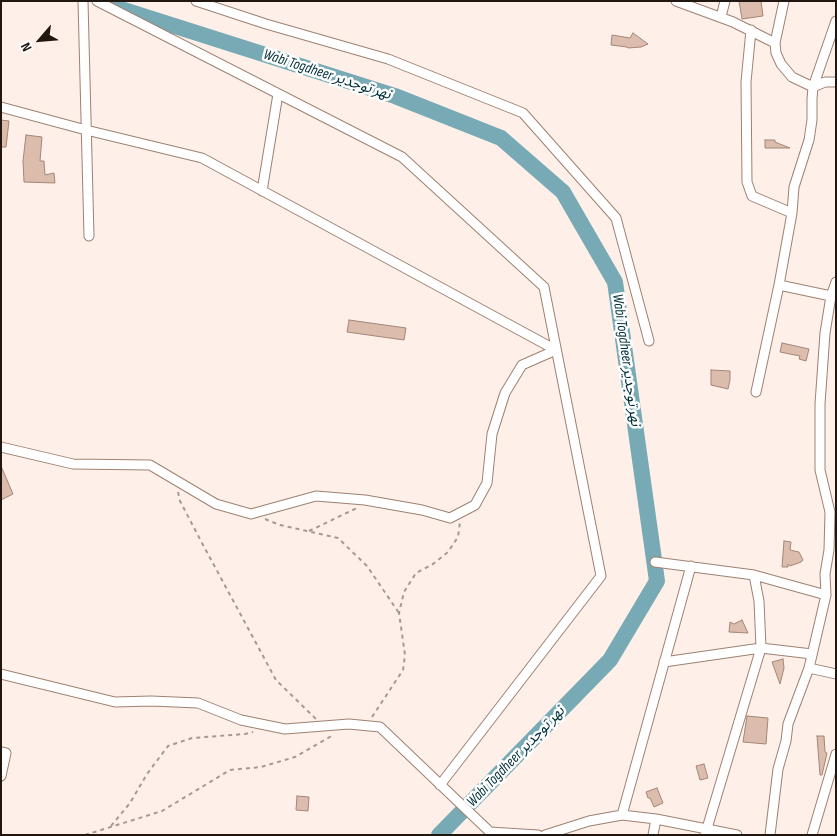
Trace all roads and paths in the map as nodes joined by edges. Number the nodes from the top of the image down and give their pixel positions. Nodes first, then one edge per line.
1 (83, 1) edge
2 (97, 1) edge
3 (196, 1) edge
4 (676, 1) edge
5 (725, 1) edge
6 (784, 1) edge
7 (721, 17) junction
8 (836, 21) edge
9 (751, 30) junction
10 (775, 43) junction
11 (836, 82) edge
12 (813, 87) junction
13 (278, 94) junction
14 (1, 107) edge
15 (86, 130) junction
16 (262, 191) junction
17 (792, 213) junction
18 (89, 236) dead end
19 (836, 282) edge
20 (779, 285) junction
21 (831, 296) junction
22 (649, 341) dead end
23 (556, 350) junction
24 (756, 392) dead end
25 (1, 447) edge
26 (174, 480) junction
27 (372, 501) junction
28 (461, 512) junction
29 (251, 514) junction
30 (309, 531) junction
31 (655, 562) dead end
32 (691, 566) junction
33 (754, 574) junction
34 (826, 595) junction
35 (399, 613) junction
36 (761, 648) junction
37 (812, 654) junction
38 (664, 662) junction
39 (809, 668) junction
40 (1, 674) edge
41 (836, 674) edge
42 (323, 725) junction
43 (367, 725) junction
44 (253, 732) dead end
45 (340, 733) dead end
46 (1, 752) edge
47 (836, 754) edge
48 (1, 776) edge
49 (440, 785) junction
50 (622, 815) junction
51 (656, 819) junction
52 (111, 826) junction
53 (573, 826) junction
54 (706, 832) edge
55 (490, 833) edge
56 (85, 835) edge
57 (538, 835) edge
58 (545, 835) edge
59 (567, 835) edge
60 (652, 835) edge
61 (737, 835) edge
62 (770, 835) edge
63 (812, 835) edge

1 - 15 street
2 - 13 street
3 - 22 street
4 - 7 street
5 - 7 street
6 - 10 street
7 - 9 street
8 - 12 street
9 - 10 street
9 - 17 street
10 - 12 street
11 - 12 street
12 - 17 street
13 - 16 street
13 - 23 street
14 - 15 street
15 - 16 street
15 - 18 street
16 - 23 street
17 - 20 street
19 - 21 street
20 - 21 street
20 - 24 street
21 - 34 street
23 - 28 street
23 - 49 street
25 - 26 street
26 - 29 street
26 - 42 path
27 - 28 street
27 - 29 street
27 - 30 path
28 - 35 path
29 - 30 path
30 - 35 path
31 - 32 street
32 - 33 street
32 - 38 street
33 - 34 street
33 - 36 street
34 - 37 street
35 - 43 path
36 - 37 street
36 - 38 street
36 - 54 street
37 - 39 street
38 - 50 street
39 - 41 street
39 - 62 street
40 - 42 street
42 - 43 street
43 - 49 street
44 - 52 path
45 - 52 path
46 - 48 street
47 - 63 street
49 - 55 street
50 - 51 street
50 - 53 street
51 - 54 street
51 - 60 street
52 - 56 path
53 - 58 street
53 - 59 street
54 - 61 street
55 - 57 street

